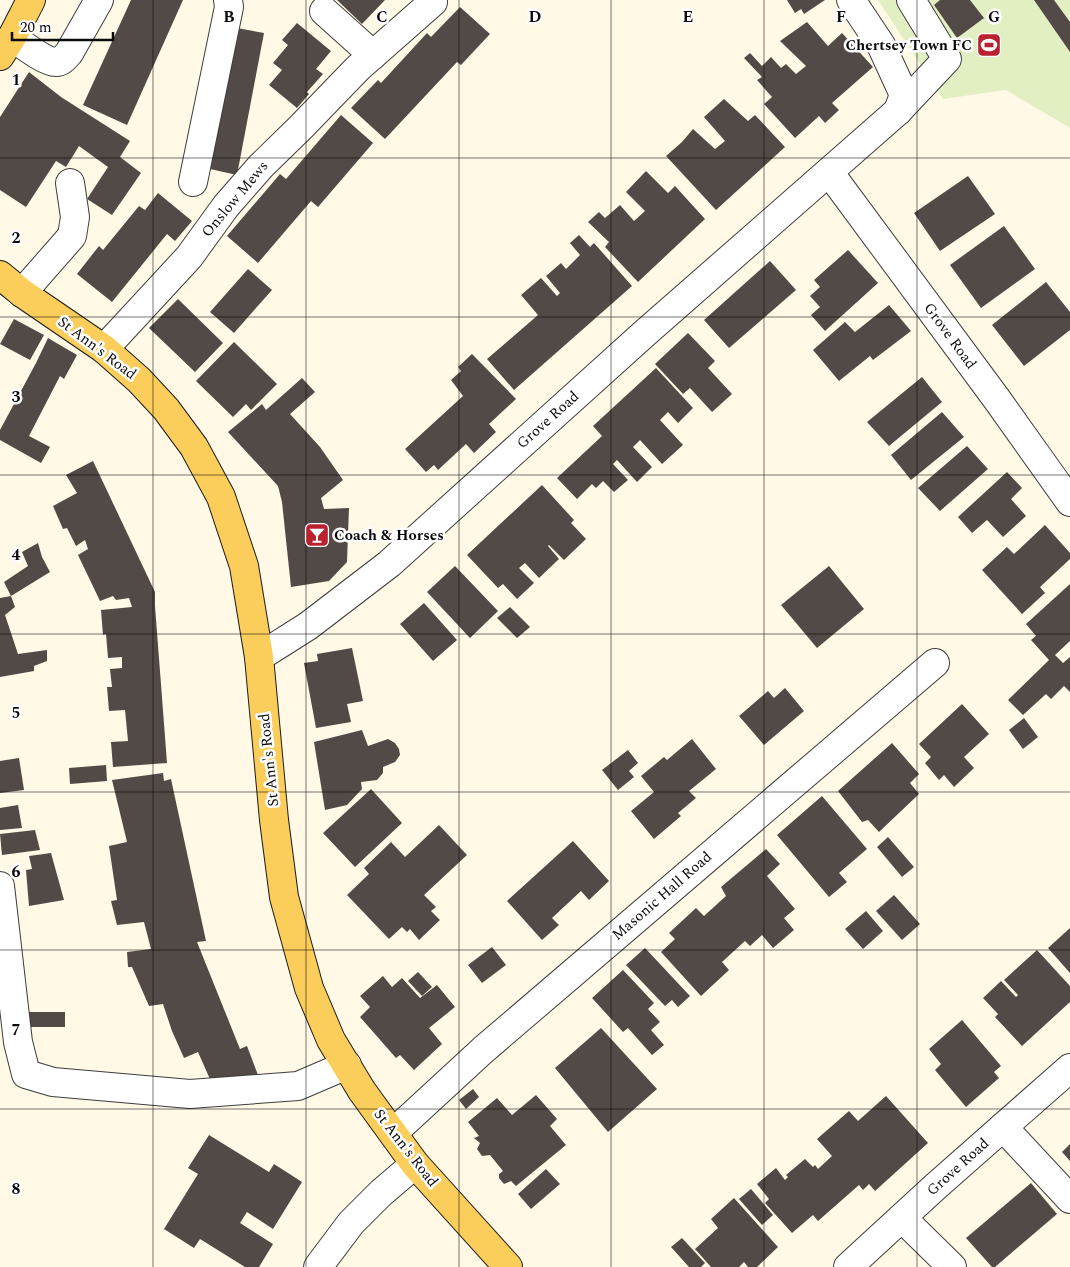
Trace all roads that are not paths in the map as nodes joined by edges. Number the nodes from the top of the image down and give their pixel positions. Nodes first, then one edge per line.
1 (31, 0) edge
2 (99, 0) edge
3 (228, 0) edge
4 (851, 0) edge
5 (911, 0) edge
6 (433, 2) dead end
7 (324, 11) dead end
8 (6, 47) edge
9 (373, 55) junction
10 (898, 111) junction
11 (829, 172) junction
12 (193, 182) dead end
13 (70, 183) dead end
14 (7, 282) edge
15 (104, 349) junction
16 (1070, 502) edge
17 (258, 657) junction
18 (935, 664) dead end
19 (0, 886) edge
20 (347, 1065) junction
21 (1070, 1068) edge
22 (1003, 1127) junction
23 (393, 1133) junction
24 (415, 1164) junction
25 (1070, 1199) edge
26 (902, 1218) junction
27 (318, 1267) edge
28 (508, 1267) edge
29 (848, 1267) edge
30 (952, 1267) edge

1 - 8 main road
2 - 8 street
3 - 12 street
4 - 10 street
5 - 10 street, Grove Road
6 - 9 street, Onslow Mews
7 - 9 street
9 - 15 street, Onslow Mews
10 - 11 street, Grove Road
11 - 16 street, Grove Road
11 - 17 street, Grove Road
13 - 14 street
14 - 15 main road, St Ann's Road
15 - 17 main road, St Ann's Road
17 - 20 main road, St Ann's Road
18 - 23 street, Masonic Hall Road
19 - 20 street
20 - 23 main road, St Ann's Road
21 - 22 street, Grove Road
22 - 25 street
22 - 26 street, Grove Road
23 - 24 main road, St Ann's Road
24 - 27 street
24 - 28 main road, St Ann's Road
26 - 29 street, Grove Road
26 - 30 street

